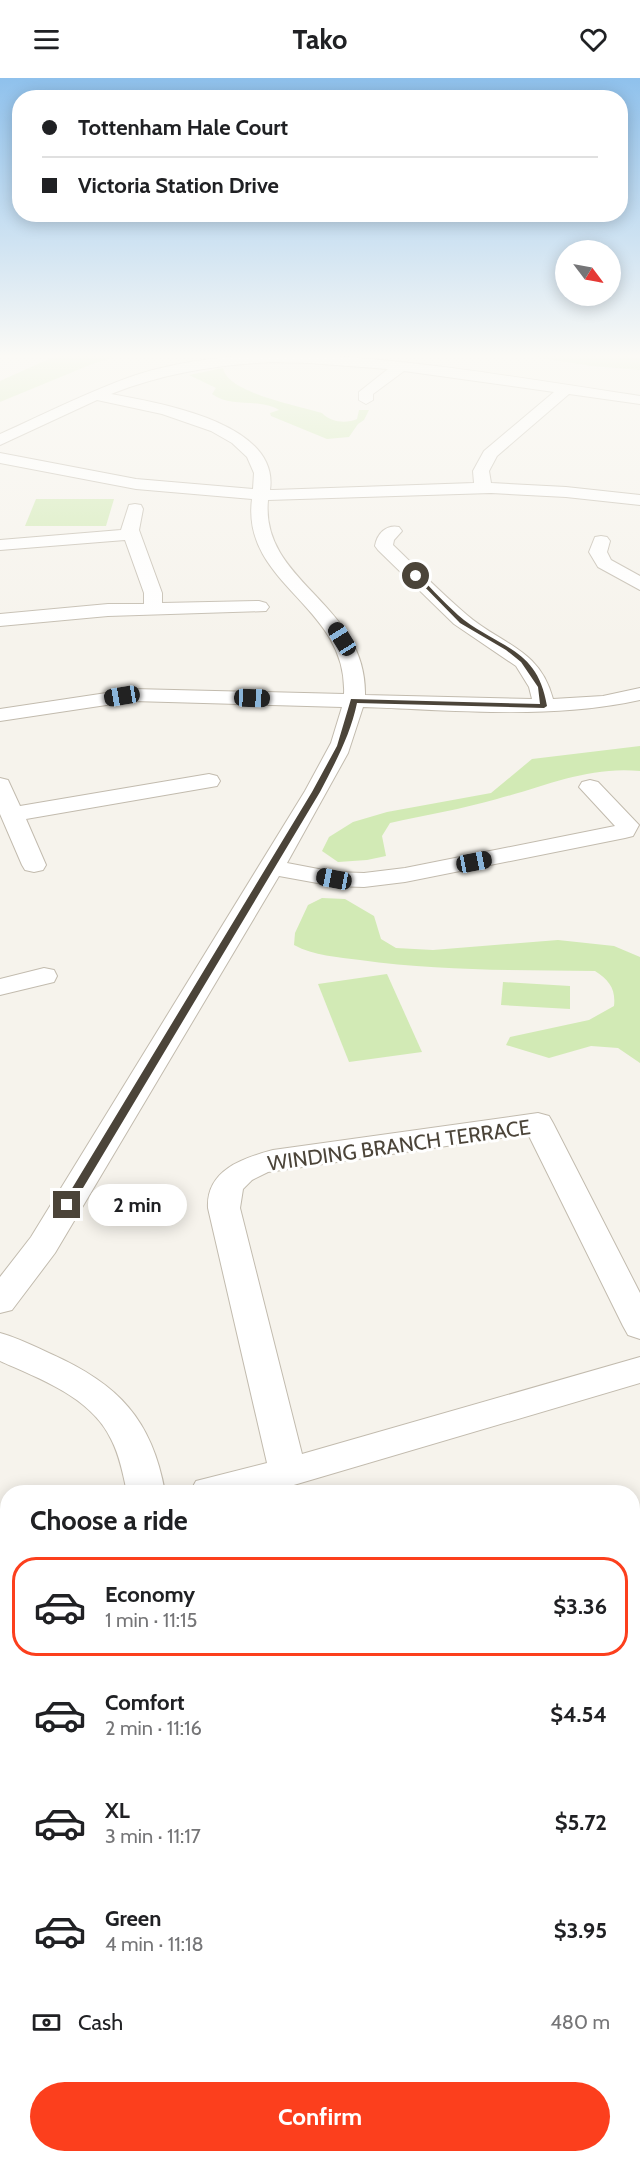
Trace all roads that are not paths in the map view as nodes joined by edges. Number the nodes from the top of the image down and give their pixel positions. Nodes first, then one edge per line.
1 (248, 450) edge
2 (494, 450) edge
3 (0, 458) edge
4 (483, 488) junction
5 (260, 495) junction
6 (640, 500) edge
7 (135, 509) dead end
8 (393, 531) dead end
9 (132, 534) junction
10 (601, 541) dead end
11 (0, 545) edge
12 (640, 584) edge
13 (259, 607) dead end
14 (153, 609) junction
15 (0, 620) edge
16 (640, 694) edge
17 (354, 701) junction
18 (544, 706) junction
19 (0, 715) edge
20 (209, 781) dead end
21 (0, 785) edge
22 (590, 787) dead end
23 (12, 814) junction
24 (34, 865) dead end
25 (272, 867) junction
26 (44, 976) dead end
27 (0, 987) edge
28 (0, 1301) edge
29 (640, 1326) edge
30 (0, 1346) edge
31 (640, 1370) edge
32 (288, 1473) junction
33 (144, 1485) edge
34 (238, 1485) edge

1 - 5 street
2 - 4 street
3 - 5 street
4 - 5 street
4 - 6 street
5 - 17 street
7 - 9 street
8 - 18 street
9 - 11 street
9 - 14 street
10 - 12 street
13 - 14 street
14 - 15 street
16 - 18 street
17 - 18 street
17 - 19 street
17 - 25 street
20 - 23 street
21 - 23 street
22 - 25 street
23 - 24 street
25 - 28 street
26 - 27 street
29 - 32 street, WINDING BRANCH TERRACE
30 - 33 street
31 - 32 street
32 - 34 street

